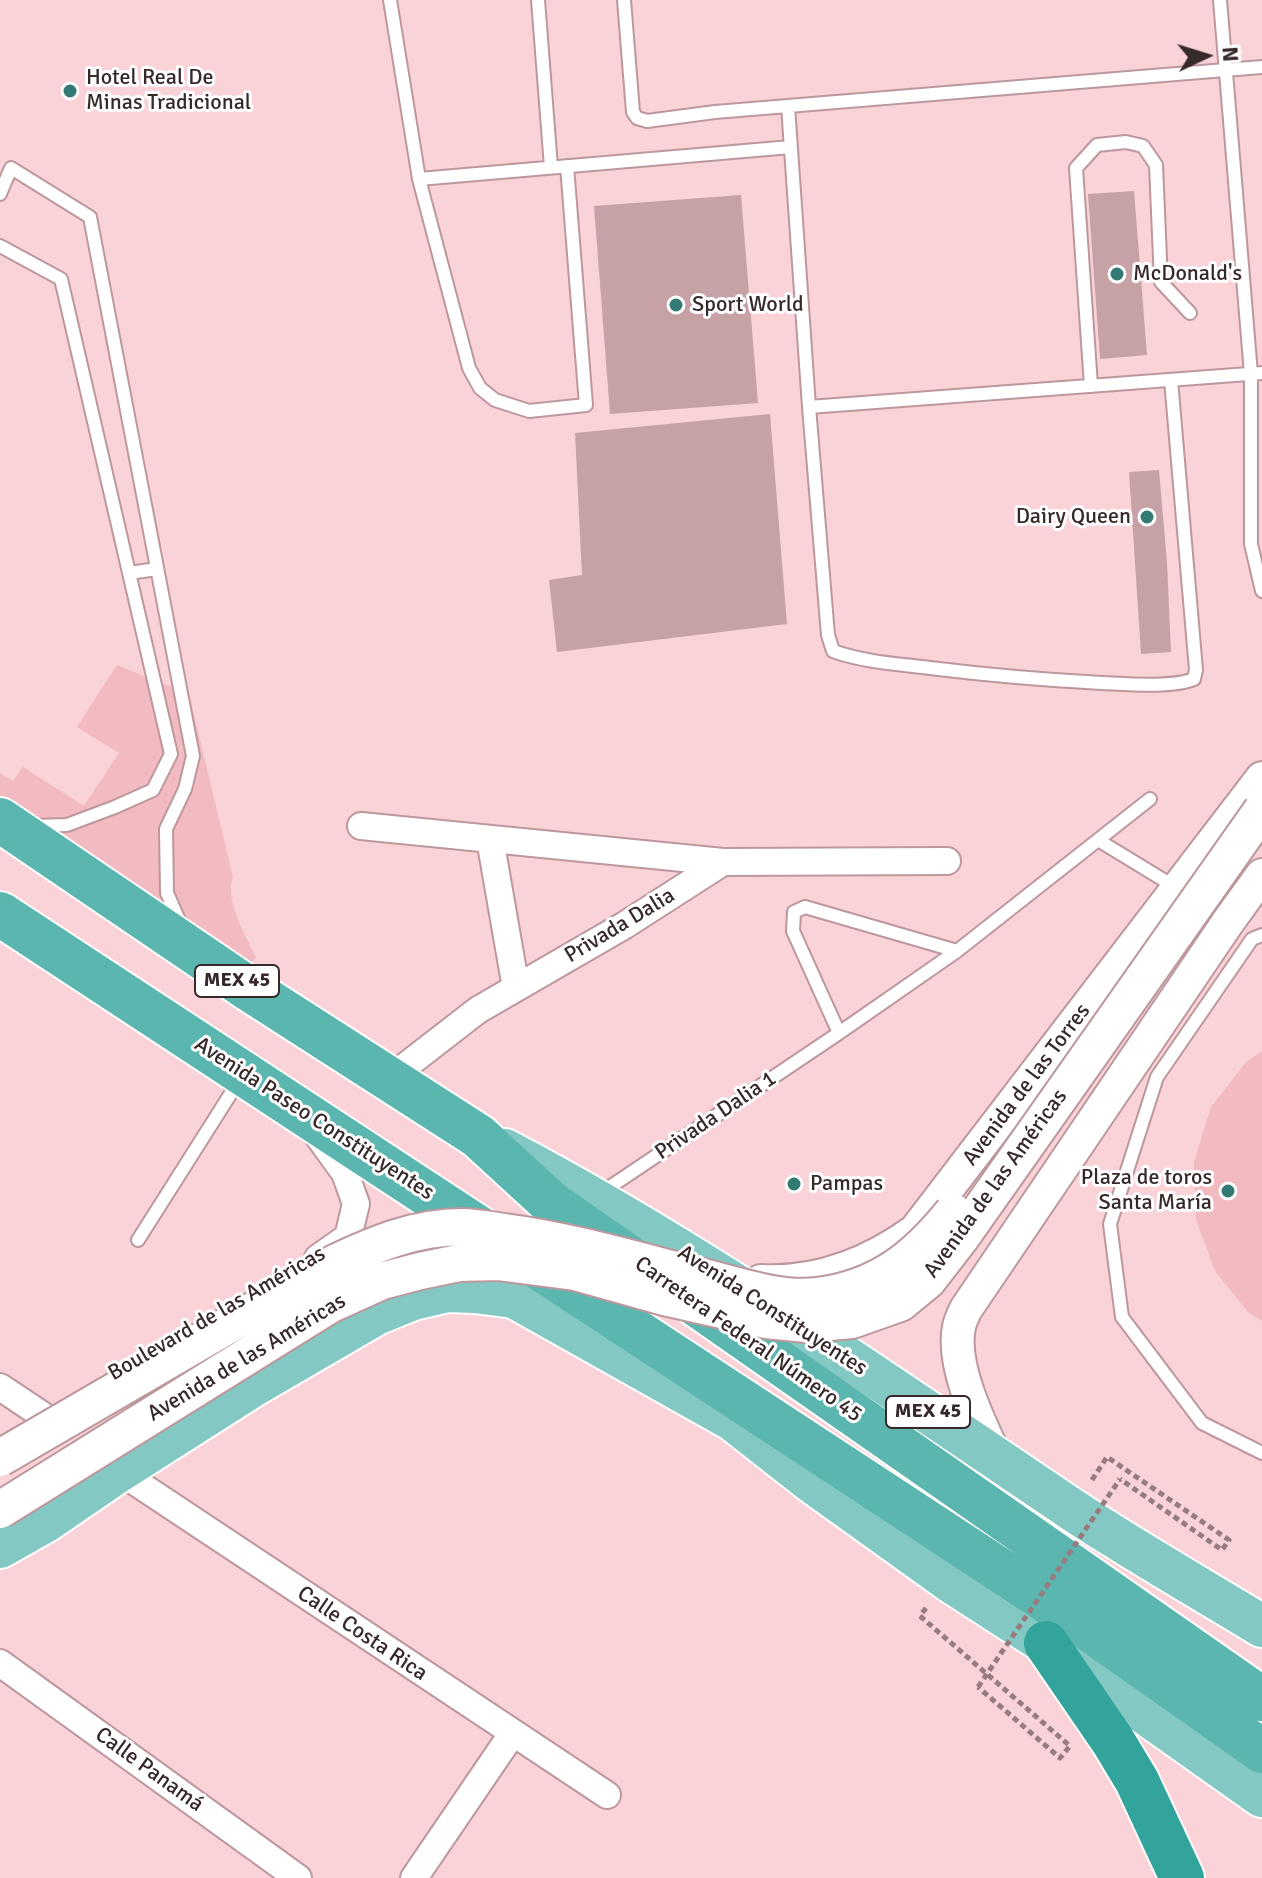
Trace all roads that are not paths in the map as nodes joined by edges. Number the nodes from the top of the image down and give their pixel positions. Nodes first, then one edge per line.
1 (390, 0) edge
2 (538, 0) edge
3 (624, 0) edge
4 (1220, 0) edge
5 (1262, 67) edge
6 (1226, 70) junction
7 (788, 106) junction
8 (791, 147) junction
9 (567, 166) junction
10 (551, 167) junction
11 (419, 179) junction
12 (0, 194) edge
13 (0, 246) edge
14 (1190, 313) dead end
15 (1257, 374) edge
16 (1171, 380) junction
17 (1091, 386) junction
18 (809, 407) junction
19 (157, 569) junction
20 (129, 573) junction
21 (1262, 591) edge
22 (1262, 778) edge
23 (1262, 787) edge
24 (1150, 799) dead end
25 (1262, 810) edge
26 (5, 823) edge
27 (361, 826) dead end
28 (490, 839) junction
29 (1098, 840) junction
30 (947, 861) dead end
31 (723, 862) junction
32 (1262, 875) edge
33 (1178, 888) junction
34 (0, 914) edge
35 (1245, 932) edge
36 (193, 950) junction
37 (957, 951) junction
38 (516, 988) junction
39 (839, 1033) junction
40 (244, 1073) junction
41 (389, 1079) junction
42 (297, 1108) junction
43 (478, 1136) junction
44 (592, 1199) junction
45 (138, 1240) dead end
46 (725, 1278) junction
47 (627, 1326) junction
48 (192, 1329) junction
49 (254, 1385) junction
50 (0, 1387) edge
51 (42, 1415) junction
52 (733, 1420) junction
53 (0, 1441) edge
54 (1262, 1453) edge
55 (995, 1456) junction
56 (0, 1458) edge
57 (119, 1471) junction
58 (0, 1510) edge
59 (0, 1547) edge
60 (1262, 1626) edge
61 (1062, 1633) junction
62 (0, 1663) edge
63 (1262, 1699) edge
64 (512, 1734) junction
65 (1262, 1751) edge
66 (607, 1795) dead end
67 (1262, 1796) edge
68 (298, 1878) edge
69 (414, 1878) edge
70 (1182, 1878) edge

1 - 11 lane
2 - 10 lane
3 - 7 lane
4 - 6 lane
5 - 6 lane
6 - 7 lane
6 - 15 lane
7 - 8 lane
8 - 9 lane
8 - 18 lane
9 - 10 lane
9 - 11 lane
10 - 11 lane
12 - 19 lane
13 - 20 lane
14 - 17 lane
15 - 16 lane
15 - 21 lane
16 - 17 lane
16 - 18 lane
17 - 18 lane
19 - 20 lane
19 - 36 lane
20 - 26 lane
22 - 33 street, Avenida de las Torres
23 - 56 main road, Avenida de las Américas, bridge
24 - 29 lane, Privada Dalia 1
25 - 58 main road, Avenida de las Américas, bridge
26 - 36 highway, MEX 45
27 - 28 street, Privada Dalia
28 - 31 street, Privada Dalia
28 - 38 street
29 - 33 lane
29 - 37 lane, Privada Dalia 1
30 - 31 street, Privada Dalia
31 - 38 street, Privada Dalia
32 - 35 street
33 - 46 street, Avenida de las Torres
34 - 40 highway, Avenida Paseo Constituyentes
35 - 54 lane
35 - 55 street
36 - 41 highway, MEX 45
37 - 39 lane, Privada Dalia 1
37 - 39 lane
38 - 41 street, Privada Dalia
39 - 44 lane, Privada Dalia 1
40 - 42 highway, Avenida Paseo Constituyentes
40 - 45 lane
41 - 43 highway, MEX 45
42 - 47 highway, Avenida Paseo Constituyentes
42 - 48 street, Boulevard de las Américas
43 - 44 main road, Avenida Constituyentes / MEX 45
43 - 63 highway, Carretera Federal Número 45 / MEX 45
44 - 46 main road, Avenida Constituyentes / MEX 45
46 - 55 main road, Avenida Constituyentes / MEX 45
47 - 52 main road
47 - 61 highway
48 - 49 main road
48 - 51 street, Boulevard de las Américas
49 - 52 main road
49 - 57 main road
50 - 51 street
51 - 53 street, Boulevard de las Américas
52 - 61 main road
55 - 60 main road, Avenida Constituyentes / MEX 45
57 - 59 main road
57 - 64 street, Calle Costa Rica
61 - 65 highway
61 - 67 main road
61 - 70 highway
62 - 68 street, Calle Panamá
64 - 66 street, Calle Costa Rica
64 - 69 street

